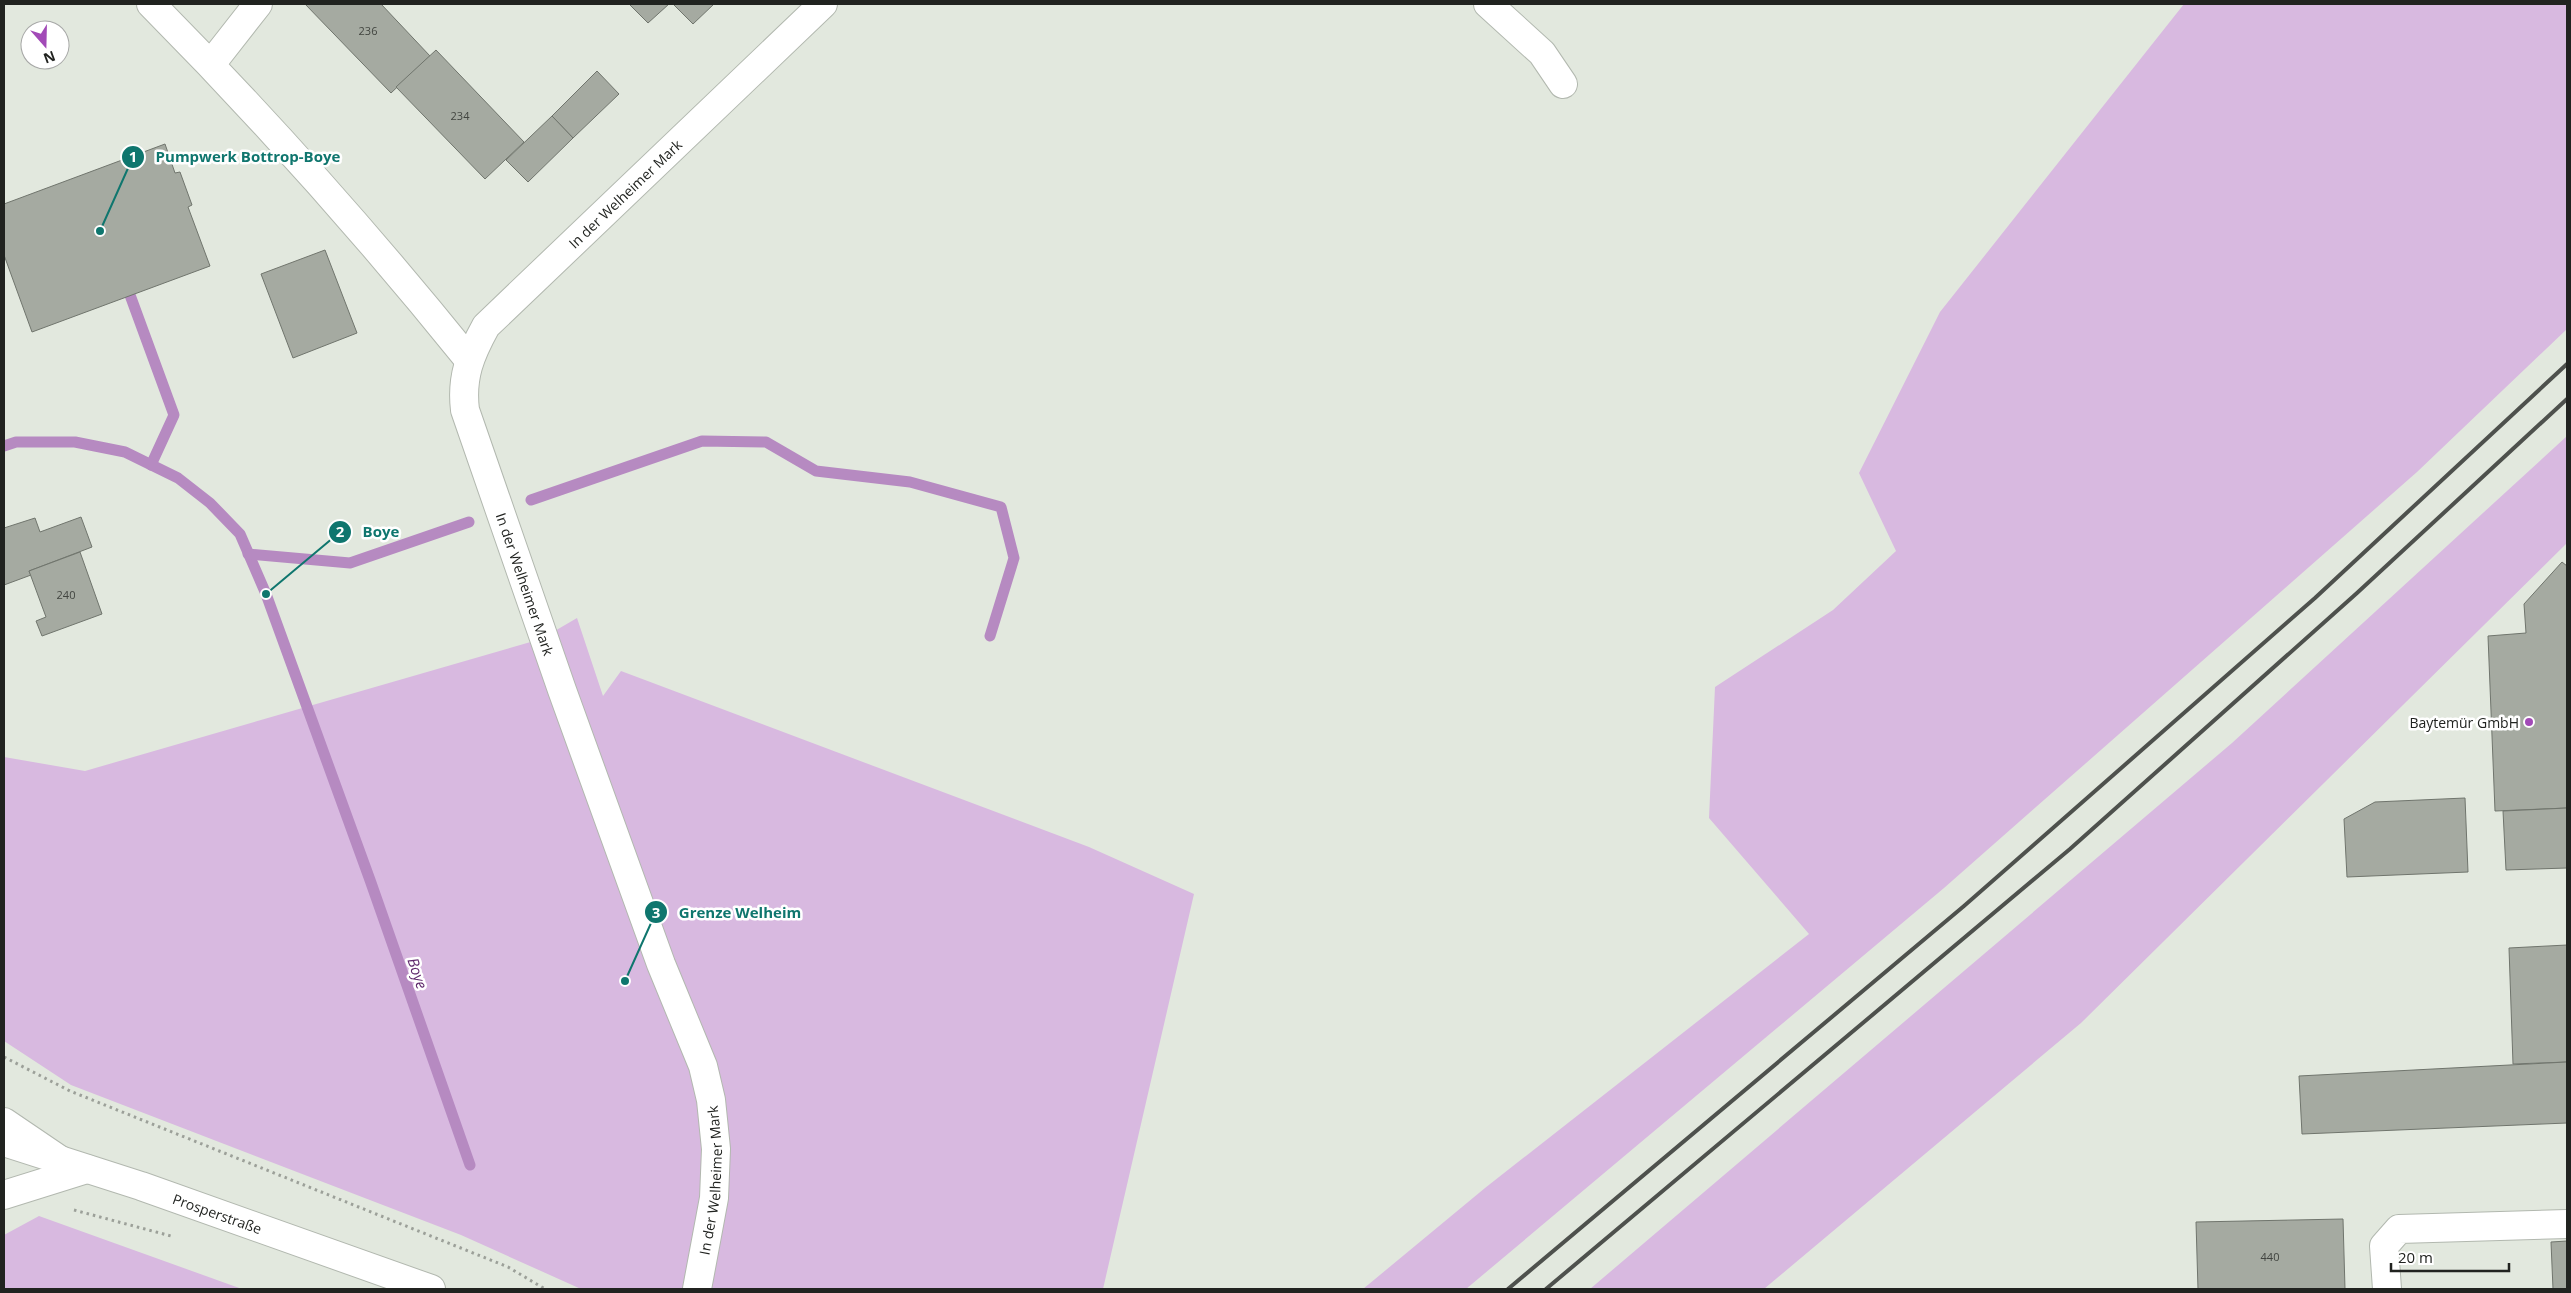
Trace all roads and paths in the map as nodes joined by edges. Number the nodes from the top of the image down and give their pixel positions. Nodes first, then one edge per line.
1 (151, 4) edge
2 (258, 4) edge
3 (823, 4) edge
4 (1488, 4) edge
5 (211, 64) junction
6 (1563, 84) dead end
7 (469, 360) junction
8 (4, 1057) edge
9 (4, 1122) edge
10 (4, 1142) edge
11 (60, 1160) junction
12 (87, 1169) junction
13 (4, 1195) edge
14 (68, 1209) dead end
15 (2567, 1224) edge
16 (175, 1237) dead end
17 (431, 1289) edge
18 (545, 1289) edge
19 (697, 1289) edge
20 (2387, 1289) edge

1 - 5 main road
2 - 5 main road
3 - 7 main road, In der Welheimer Mark
4 - 6 main road
5 - 7 main road
7 - 19 main road, In der Welheimer Mark
8 - 18 path
9 - 11 main road
10 - 11 main road, Prosperstraße
11 - 12 main road, Prosperstraße
12 - 13 main road
12 - 17 main road, Prosperstraße
14 - 16 path
15 - 20 main road

